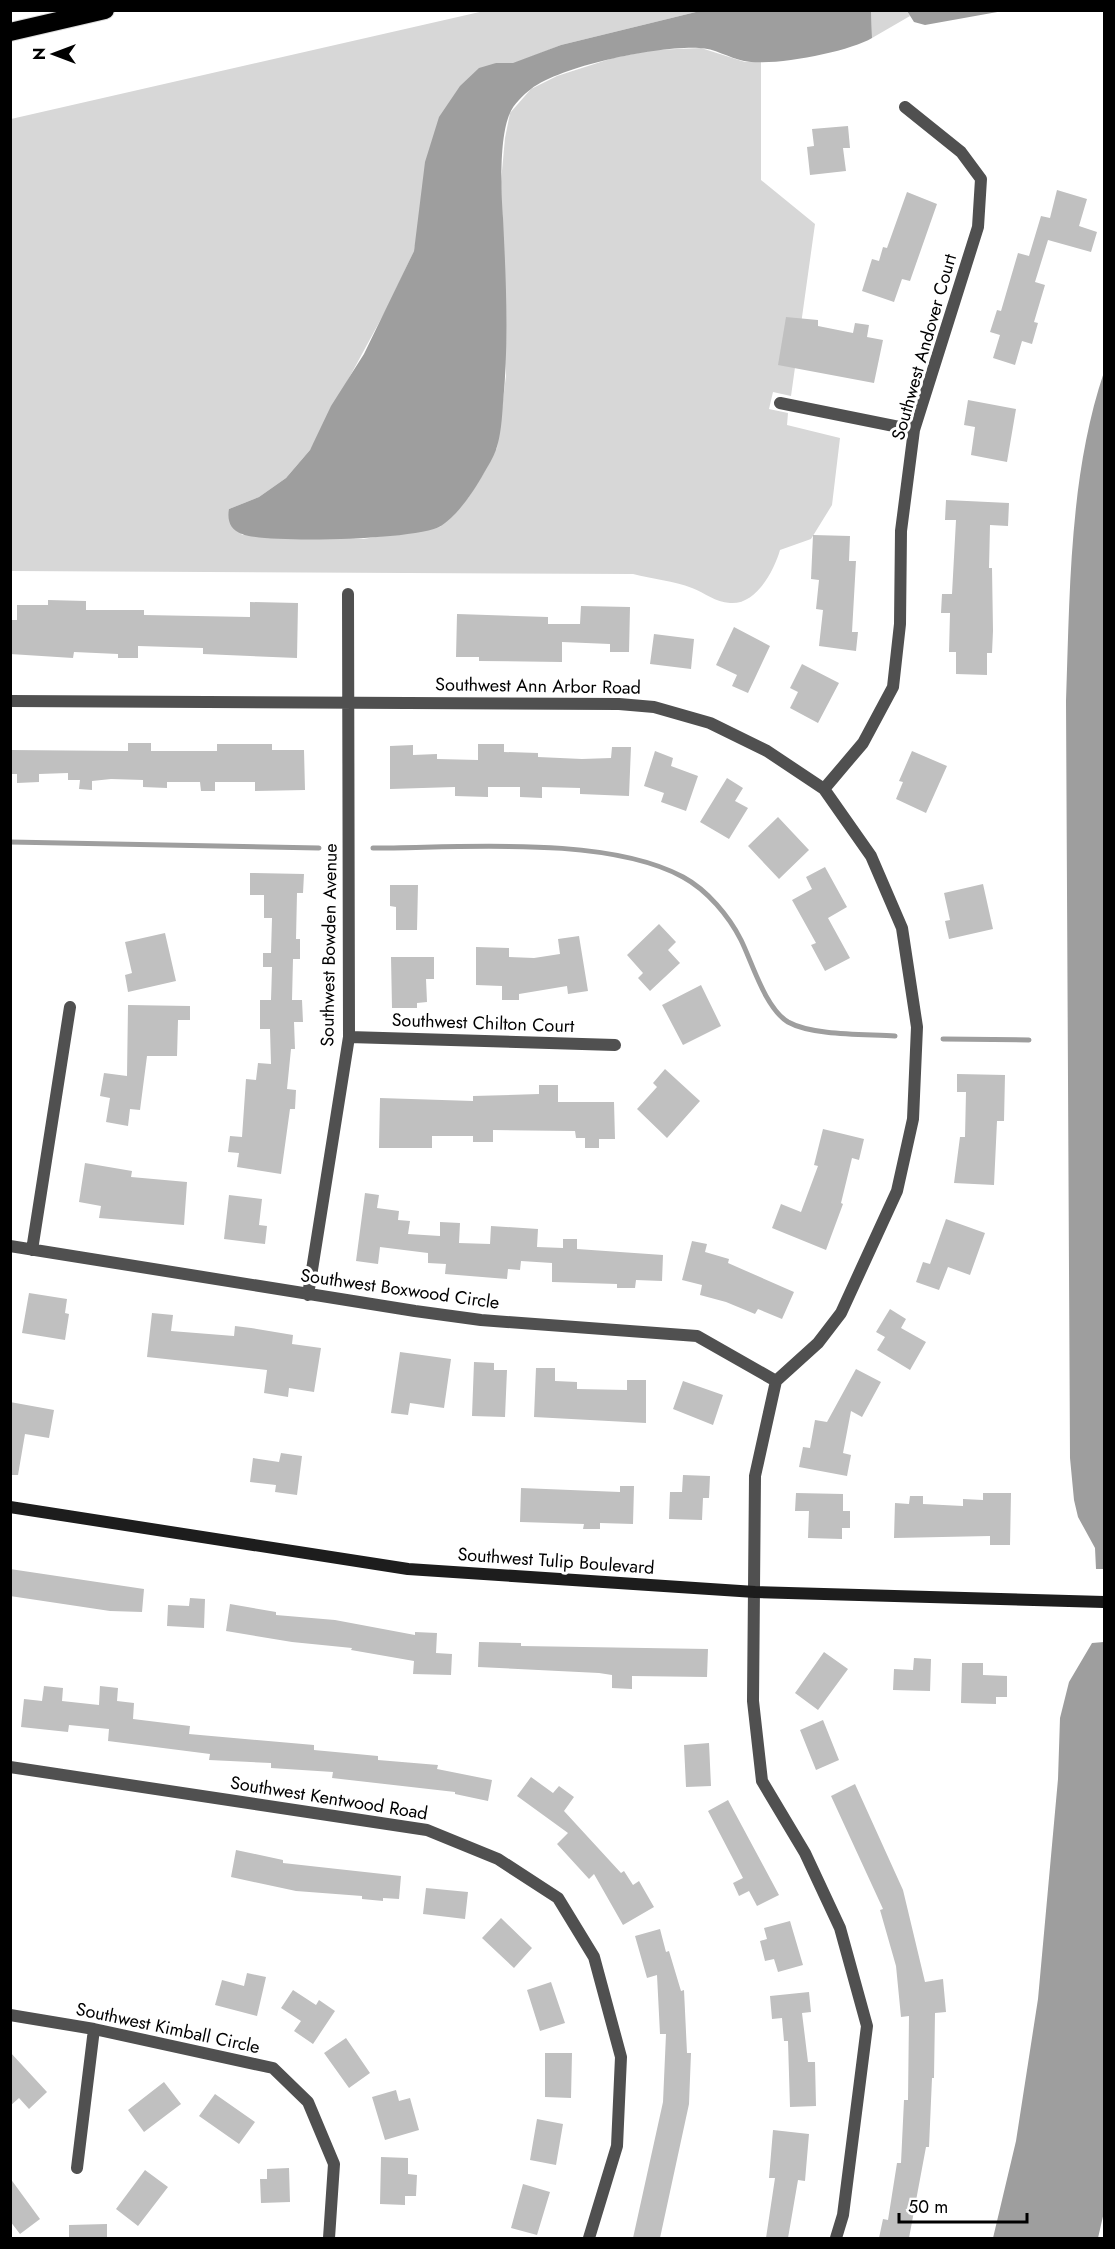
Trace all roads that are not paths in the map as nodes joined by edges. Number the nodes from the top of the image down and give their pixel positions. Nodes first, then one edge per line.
1 (105, 10) edge
2 (10, 32) edge
3 (905, 107) dead end
4 (780, 403) dead end
5 (914, 430) junction
6 (348, 594) dead end
7 (349, 700) junction
8 (10, 701) edge
9 (824, 789) junction
10 (70, 1007) dead end
11 (349, 1037) junction
12 (615, 1045) dead end
13 (10, 1246) edge
14 (32, 1250) junction
15 (308, 1295) junction
16 (776, 1381) junction
17 (10, 1507) edge
18 (755, 1592) junction
19 (1104, 1602) edge
20 (10, 1767) edge
21 (10, 2015) edge
22 (94, 2029) junction
23 (76, 2168) dead end
24 (329, 2238) edge
25 (588, 2238) edge
26 (836, 2238) edge

1 - 2 highway
3 - 5 street, Southwest Andover Court
4 - 5 street
5 - 9 street, Southwest Andover Court
6 - 7 street, Southwest Bowden Avenue
7 - 8 street, Southwest Ann Arbor Road
7 - 9 street, Southwest Ann Arbor Road
7 - 11 street, Southwest Bowden Avenue
9 - 16 street, Southwest Ann Arbor Road
10 - 14 street
11 - 12 street, Southwest Chilton Court
11 - 15 street, Southwest Bowden Avenue
13 - 14 street, Southwest Boxwood Circle
14 - 15 street, Southwest Boxwood Circle
15 - 16 street, Southwest Boxwood Circle
16 - 18 street
17 - 18 street, Southwest Tulip Boulevard
18 - 19 street, Southwest Tulip Boulevard
18 - 26 street
20 - 25 street, Southwest Kentwood Road
21 - 22 street, Southwest Kimball Circle
22 - 23 street
22 - 24 street, Southwest Kimball Circle

